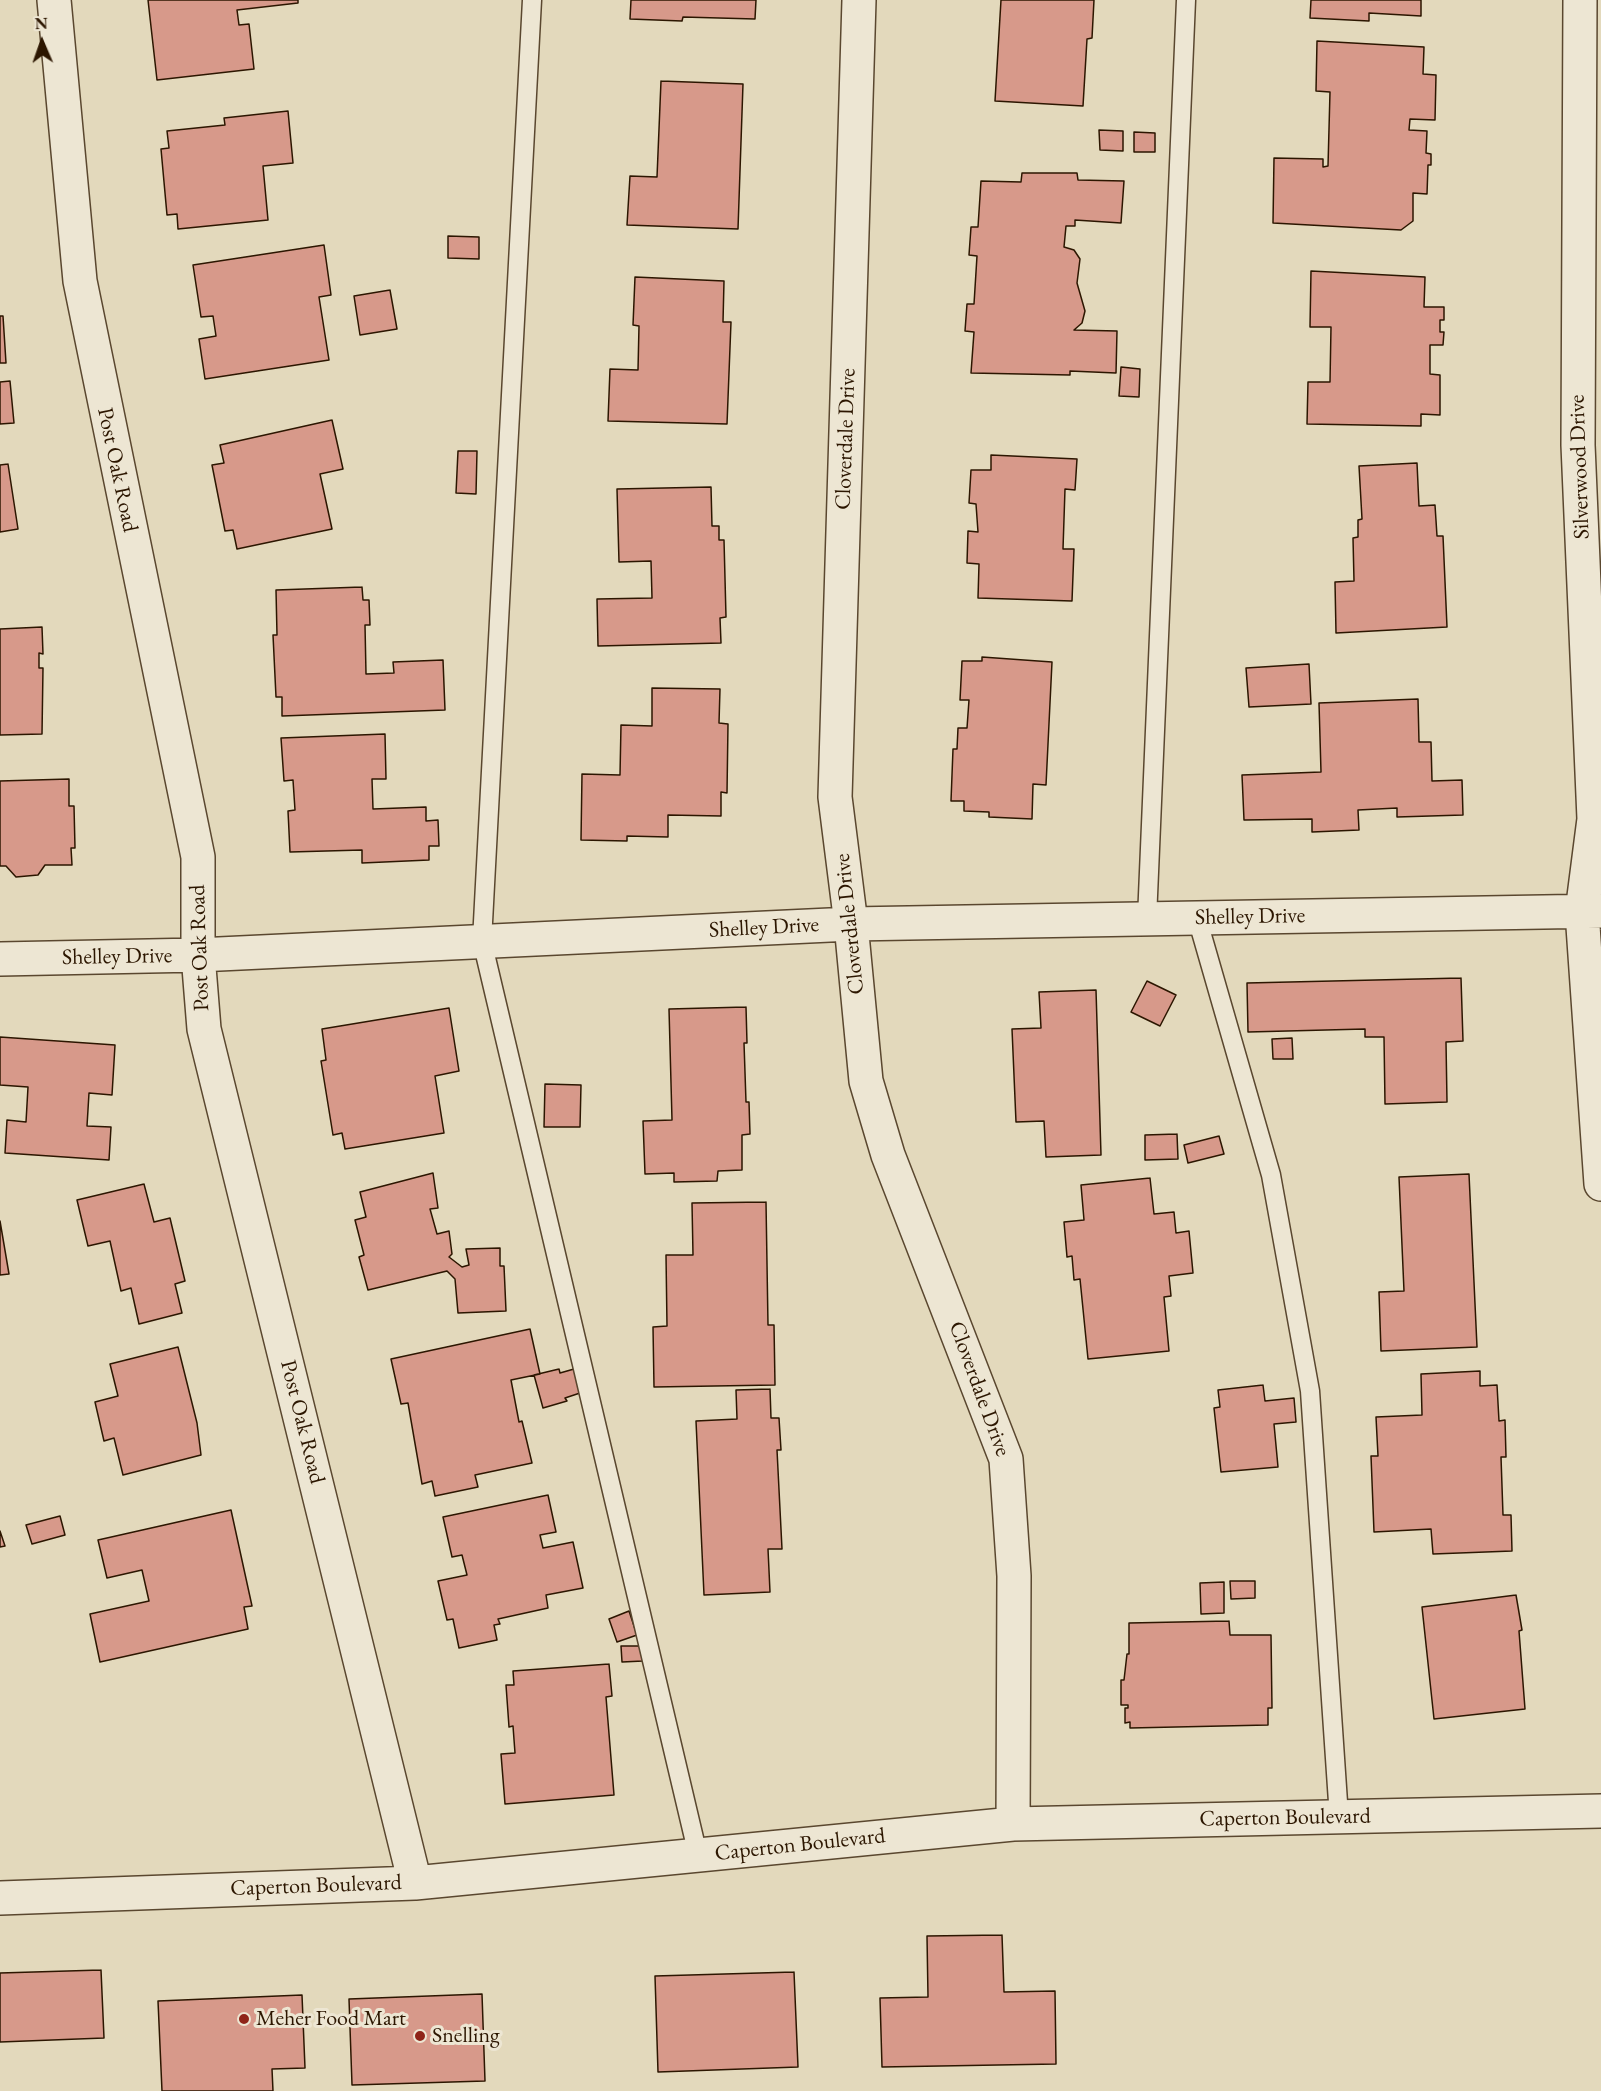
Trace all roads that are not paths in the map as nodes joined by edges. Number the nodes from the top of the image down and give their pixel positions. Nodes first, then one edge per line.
1 (54, 0) edge
2 (532, 0) edge
3 (860, 0) edge
4 (1186, 0) edge
5 (1580, 0) edge
6 (1592, 911) edge
7 (1197, 918) junction
8 (1148, 919) junction
9 (851, 924) junction
10 (482, 942) junction
11 (198, 955) junction
12 (0, 959) edge
13 (1601, 1184) edge
14 (1601, 1811) edge
15 (1340, 1817) junction
16 (1013, 1824) junction
17 (698, 1855) junction
18 (415, 1883) junction
19 (0, 1898) edge

1 - 11 street, Post Oak Road
2 - 10 lane
3 - 9 street, Cloverdale Drive
4 - 8 lane
5 - 6 street, Silverwood Drive
6 - 7 street, Shelley Drive
6 - 13 street, Silverwood Drive
7 - 8 street, Shelley Drive
7 - 15 lane
8 - 9 street, Shelley Drive
9 - 10 street, Shelley Drive
9 - 16 street, Cloverdale Drive
10 - 11 street, Shelley Drive
10 - 17 lane
11 - 12 street, Shelley Drive
11 - 18 street, Post Oak Road
14 - 15 street, Caperton Boulevard
15 - 16 street, Caperton Boulevard
16 - 17 street, Caperton Boulevard
17 - 18 street, Caperton Boulevard
18 - 19 street, Caperton Boulevard

